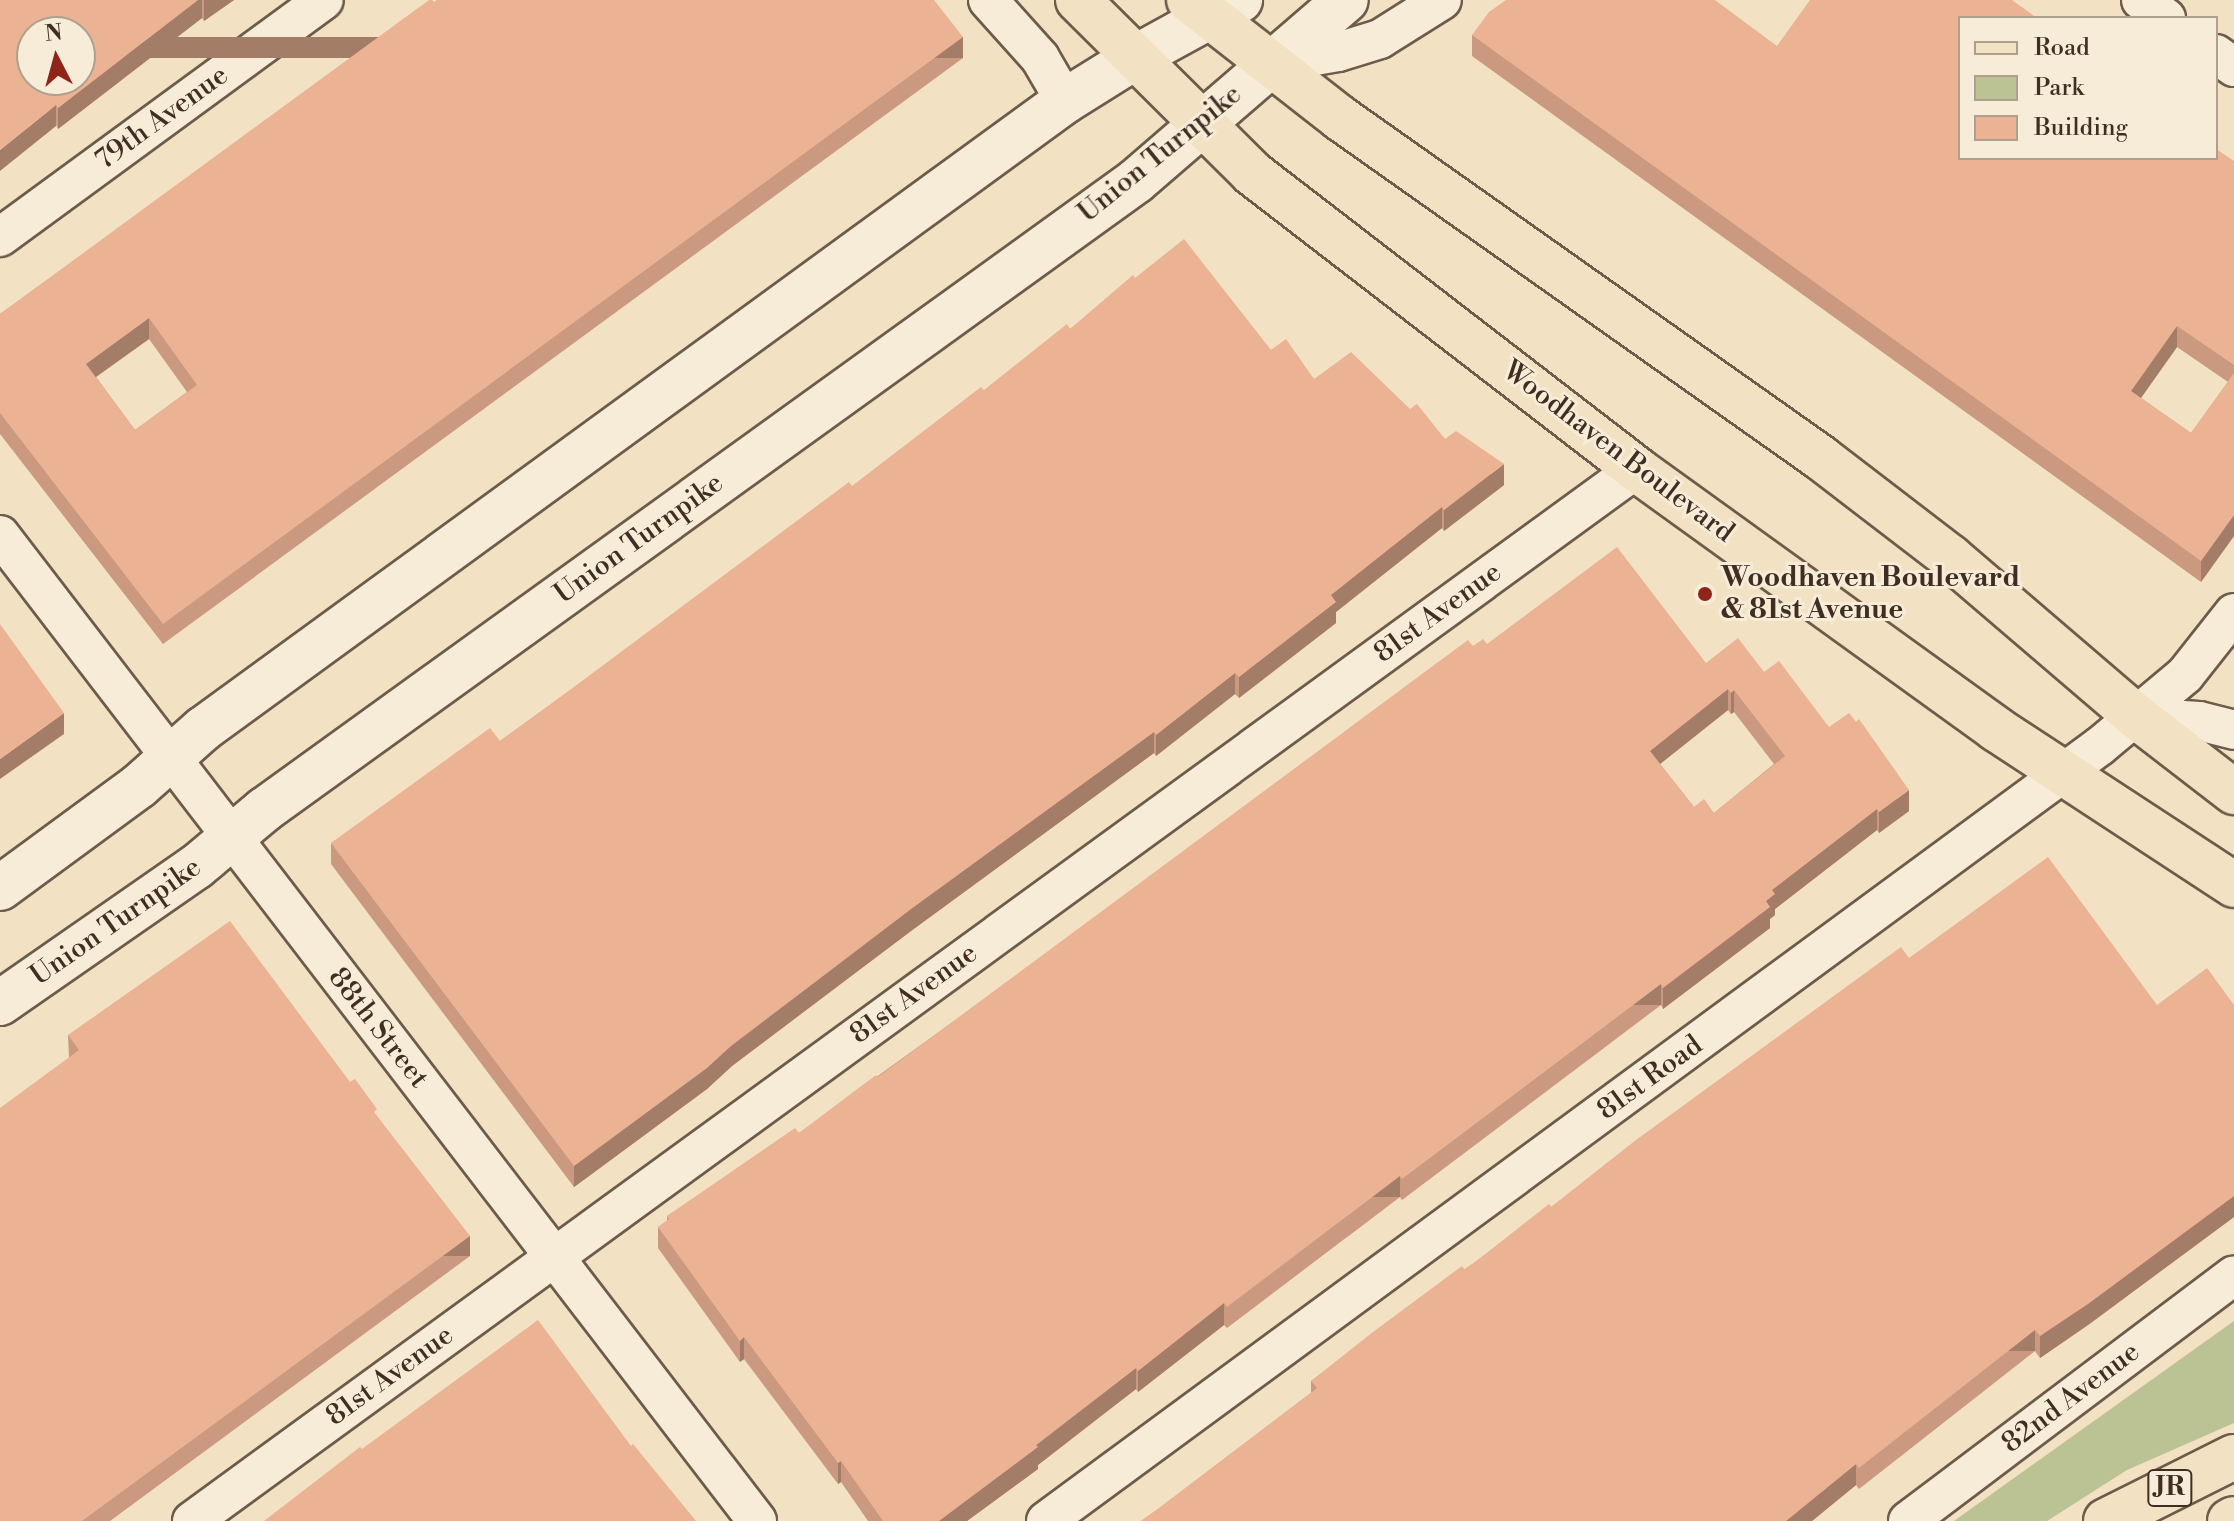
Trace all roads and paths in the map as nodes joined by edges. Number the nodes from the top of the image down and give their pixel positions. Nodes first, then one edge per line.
1 (324, 0) edge
2 (988, 0) edge
3 (1078, 0) edge
4 (1346, 0) edge
5 (1442, 0) edge
6 (2141, 0) edge
7 (1212, 3) edge
8 (2163, 16) edge
9 (1134, 58) junction
10 (1269, 64) junction
11 (1065, 101) junction
12 (1202, 123) junction
13 (0, 237) edge
14 (1636, 469) junction
15 (0, 535) edge
16 (2234, 613) edge
17 (2137, 717) junction
18 (2234, 730) edge
19 (170, 757) junction
20 (2061, 774) junction
21 (2234, 792) edge
22 (231, 837) junction
23 (2234, 885) edge
24 (0, 888) edge
25 (0, 1003) edge
26 (553, 1256) junction
27 (2234, 1275) edge
28 (2234, 1457) edge
29 (192, 1521) edge
30 (757, 1521) edge
31 (1046, 1521) edge
32 (1908, 1521) edge
33 (2106, 1521) edge

1 - 13 street, 79th Avenue
2 - 11 street
3 - 9 main road, Woodhaven Boulevard
4 - 10 main road, Union Turnpike
5 - 10 street, Union Turnpike
6 - 8 street
7 - 9 main road
7 - 10 main road
9 - 11 main road
9 - 12 main road, Woodhaven Boulevard
10 - 12 main road, Union Turnpike
10 - 17 main road
11 - 19 main road
12 - 14 main road, Woodhaven Boulevard
12 - 22 main road, Union Turnpike
14 - 20 main road, Woodhaven Boulevard
14 - 26 street, 81st Avenue
15 - 19 street, 88th Street
16 - 17 street, 81st Road
17 - 18 street
17 - 20 street, 81st Road
17 - 21 main road
19 - 22 street, 88th Street
19 - 24 main road
20 - 23 main road, Woodhaven Boulevard
20 - 31 street, 81st Road
22 - 25 main road, Union Turnpike
22 - 26 street, 88th Street
26 - 29 street, 81st Avenue
26 - 30 street, 88th Street
27 - 32 street, 82nd Avenue
28 - 33 main road, JR

